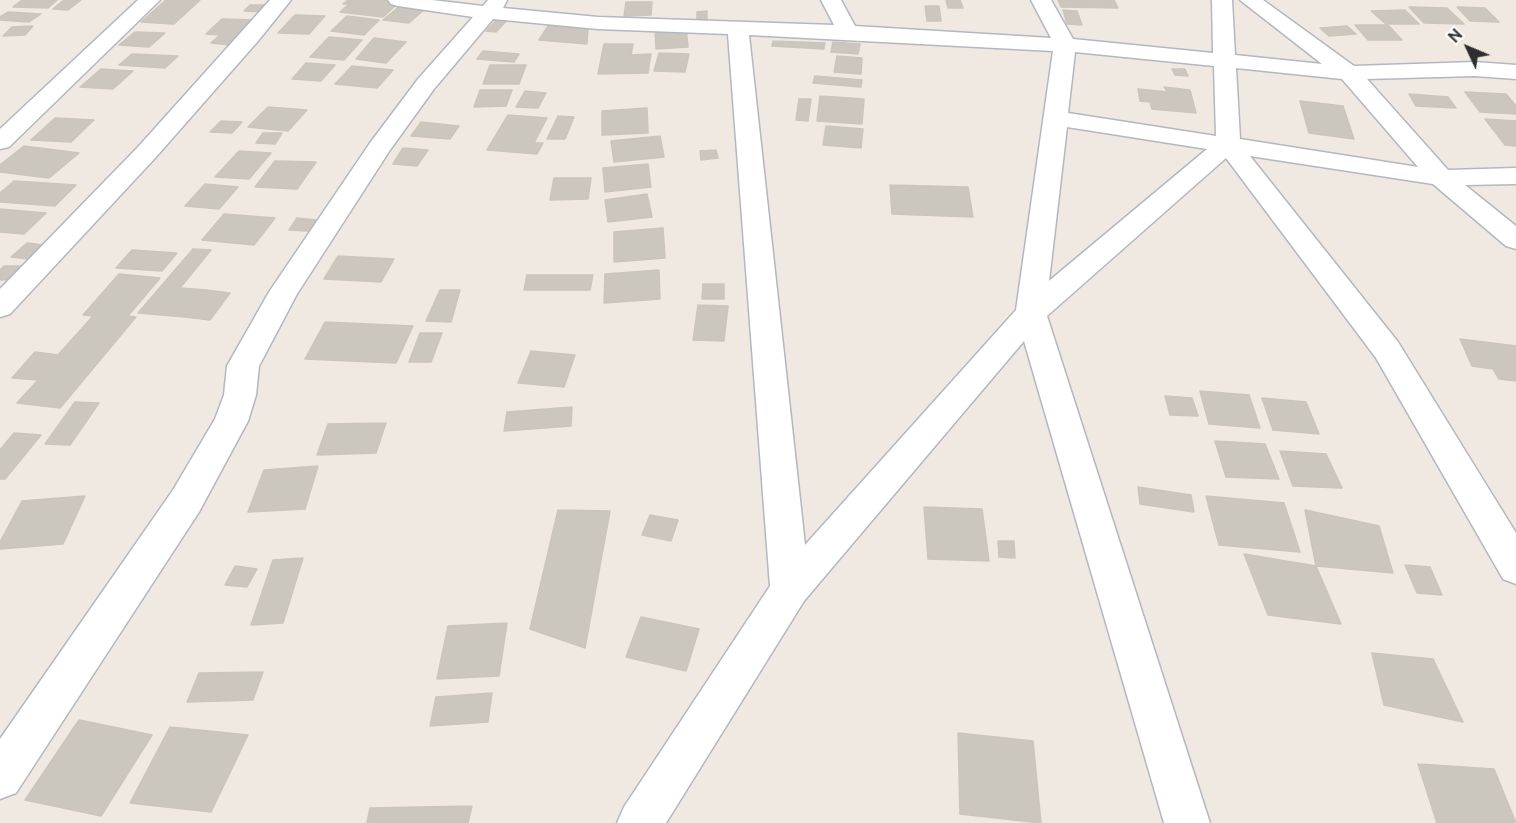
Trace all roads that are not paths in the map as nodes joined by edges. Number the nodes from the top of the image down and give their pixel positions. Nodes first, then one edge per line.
1 (150, 0) edge
2 (281, 0) edge
3 (398, 0) edge
4 (603, 0) edge
5 (831, 0) edge
6 (1041, 0) edge
7 (1222, 0) edge
8 (1250, 0) edge
9 (492, 6) edge
10 (598, 23) junction
11 (738, 28) junction
12 (848, 32) junction
13 (1065, 45) junction
14 (1225, 60) junction
15 (1516, 72) edge
16 (1349, 73) junction
17 (1056, 118) junction
18 (0, 142) edge
19 (1228, 144) junction
20 (1516, 176) edge
21 (1441, 178) junction
22 (1516, 240) edge
23 (0, 307) edge
24 (1031, 313) junction
25 (1516, 567) edge
26 (790, 589) junction
27 (0, 777) edge
28 (640, 823) edge
29 (1187, 823) edge

1 - 18 street
2 - 23 street
3 - 9 street
4 - 10 street
5 - 12 street
6 - 13 street
7 - 14 street
8 - 16 street
9 - 10 street
9 - 27 street
10 - 11 street
11 - 12 street
11 - 26 street
12 - 13 street
13 - 14 street
13 - 17 street
14 - 16 street
14 - 19 street
15 - 16 street
16 - 21 street
17 - 19 street
17 - 24 street
19 - 21 street
19 - 24 street
19 - 25 street
20 - 21 street
21 - 22 street
24 - 26 street
24 - 29 street
26 - 28 street

